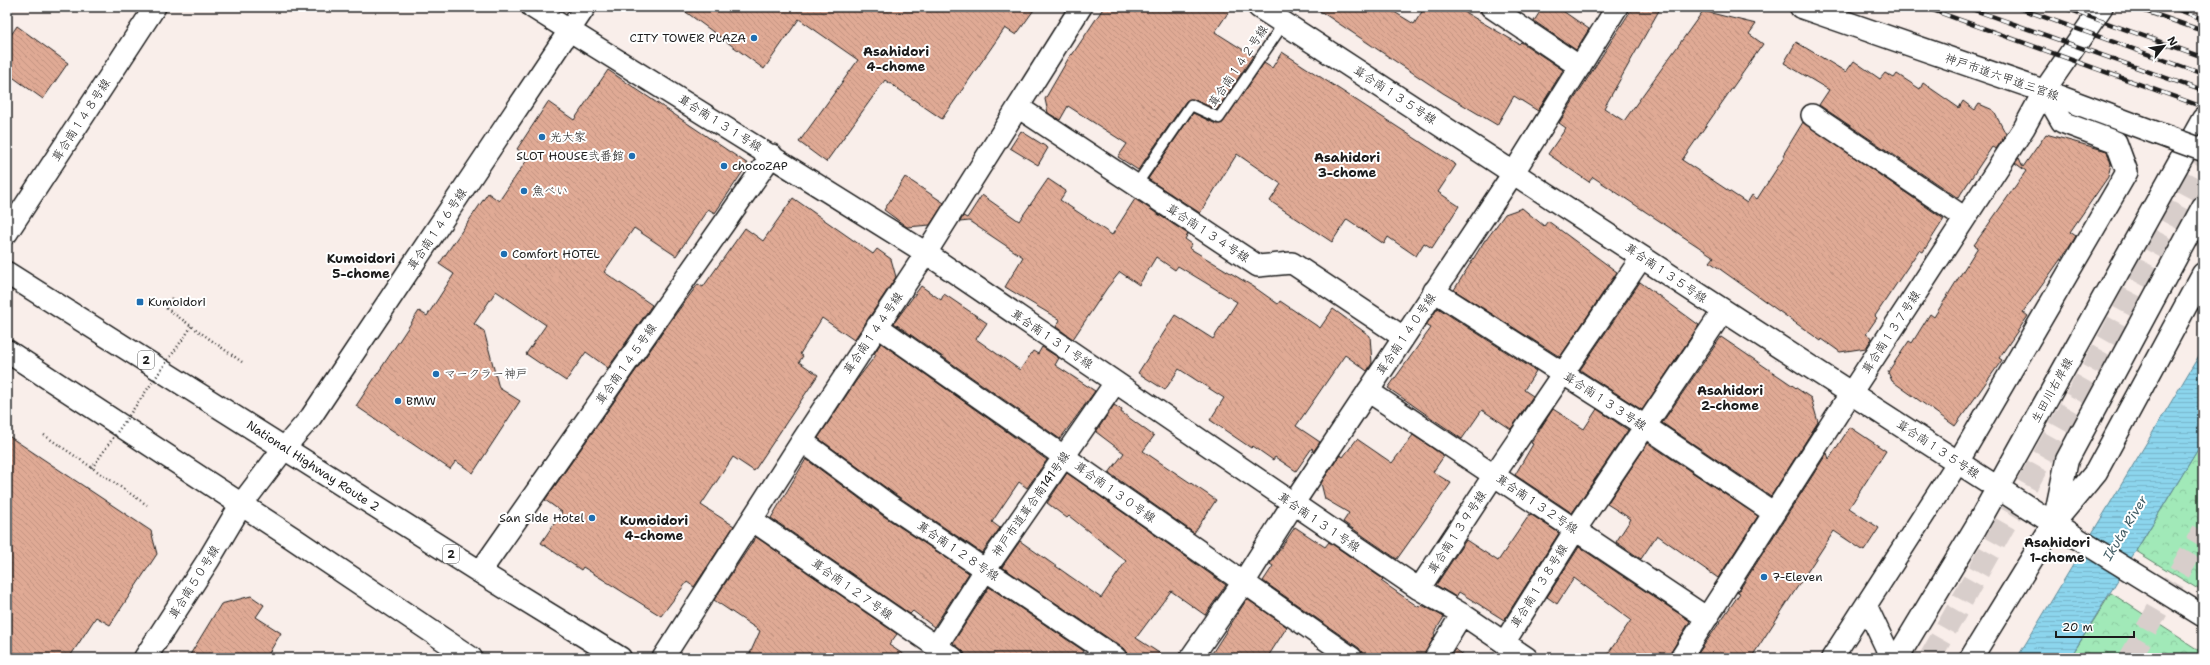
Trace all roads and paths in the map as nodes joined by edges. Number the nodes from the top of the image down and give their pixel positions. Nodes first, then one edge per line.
1 (155, 7) edge
2 (532, 7) edge
3 (585, 7) edge
4 (1081, 7) edge
5 (1259, 7) edge
6 (1491, 7) edge
7 (1617, 7) edge
8 (1801, 7) edge
9 (2102, 7) edge
10 (1284, 23) junction
11 (570, 31) junction
12 (1580, 67) junction
13 (2044, 91) junction
14 (1018, 107) junction
15 (1812, 115) dead end
16 (2203, 119) edge
17 (2203, 150) edge
18 (772, 155) junction
19 (1514, 172) junction
20 (1136, 185) junction
21 (2203, 207) edge
22 (1965, 218) junction
23 (7, 233) edge
24 (926, 254) junction
25 (1642, 257) junction
26 (7, 273) edge
27 (2203, 274) edge
28 (1434, 291) junction
29 (172, 298) dead end
30 (1723, 311) junction
31 (192, 326) junction
32 (878, 326) junction
33 (1403, 337) junction
34 (7, 351) edge
35 (242, 362) dead end
36 (1563, 374) junction
37 (1115, 383) junction
38 (1368, 391) junction
39 (1851, 393) junction
40 (1645, 426) junction
41 (44, 434) dead end
42 (802, 441) junction
43 (285, 447) junction
44 (1065, 456) junction
45 (1958, 462) junction
46 (92, 468) junction
47 (1494, 475) junction
48 (1997, 487) junction
49 (1293, 504) junction
50 (241, 505) junction
51 (147, 506) dead end
52 (1774, 513) junction
53 (752, 520) junction
54 (2054, 523) junction
55 (1575, 530) junction
56 (2076, 536) joint
57 (986, 569) junction
58 (480, 572) junction
59 (1243, 583) junction
60 (1419, 589) junction
61 (1866, 605) junction
62 (1462, 614) junction
63 (2203, 616) edge
64 (1707, 618) junction
65 (1504, 643) junction
66 (944, 652) edge
67 (1194, 657) edge
68 (145, 658) edge
69 (471, 658) edge
70 (620, 658) edge
71 (662, 658) edge
72 (1116, 658) edge
73 (1352, 658) edge
74 (1435, 658) edge
75 (1527, 658) edge
76 (1681, 658) edge
77 (1832, 658) edge
78 (1891, 658) edge
79 (1896, 658) edge
80 (1971, 658) edge

1 - 23 street, 葺合南１４８号線
2 - 11 street, 葺合南１３１号線
3 - 11 street, 葺合南１４６号線
4 - 14 street, 葺合南１４４号線
5 - 10 main road, 葺合南１３５号線
6 - 12 street
7 - 12 street, 葺合南１４０号線
8 - 13 main road, 神戸市道六甲道三宮線
9 - 13 street, 葺合南１３７号線
10 - 19 main road, 葺合南１３５号線
10 - 20 lane, 葺合南１４２号線
11 - 18 street, 葺合南１３１号線
11 - 43 street, 葺合南１４６号線
12 - 19 street, 葺合南１４０号線
13 - 17 main road, 神戸市道六甲道三宮線, bridge
13 - 22 street, 葺合南１３７号線
13 - 45 street
14 - 20 street, 葺合南１３４号線
14 - 24 street, 葺合南１４４号線
15 - 22 street
16 - 48 main road, 生田川右岸線
18 - 24 street, 葺合南１３１号線
18 - 58 street, 葺合南１４５号線
19 - 25 main road, 葺合南１３５号線
19 - 28 street, 葺合南１４０号線
20 - 33 street, 葺合南１３４号線
21 - 54 main road
22 - 39 street, 葺合南１３７号線
24 - 32 street, 葺合南１４４号線
24 - 37 street, 葺合南１３１号線
25 - 30 main road, 葺合南１３５号線
25 - 36 street, 葺合南１３９号線
26 - 43 main road, National Highway Route 2 / 2
27 - 54 main road
28 - 33 street, 葺合南１４０号線
28 - 36 street, 葺合南１３３号線
29 - 31 path
30 - 39 main road, 葺合南１３５号線
30 - 40 street, 葺合南１３８号線
31 - 35 path
31 - 46 path, bridge
32 - 42 street, 葺合南１４４号線
32 - 44 street, 葺合南１３０号線
33 - 38 street, 葺合南１４０号線
34 - 50 main road
36 - 40 street, 葺合南１３３号線
36 - 47 street, 葺合南１３９号線
37 - 44 street, 神戸市道葺合南141号線
37 - 49 street, 葺合南１３１号線
38 - 47 street, 葺合南１３２号線
38 - 49 street, 葺合南１４０号線
39 - 45 main road, 葺合南１３５号線
39 - 52 street, 葺合南１３７号線
40 - 52 street, 葺合南１３３号線
40 - 55 street, 葺合南１３８号線
41 - 46 path
42 - 53 street, 葺合南１４４号線
42 - 57 street, 葺合南１２８号線
43 - 50 main road, 葺合南５０号線
43 - 58 main road, National Highway Route 2 / 2
44 - 57 street, 神戸市道葺合南141号線
44 - 59 street, 葺合南１３０号線
45 - 48 main road, 葺合南１３５号線
45 - 61 street
46 - 51 path
47 - 55 street, 葺合南１３２号線
47 - 60 street, 葺合南１３９号線
48 - 54 main road, 葺合南１３５号線
48 - 79 main road, 生田川右岸線
49 - 59 main road, 葺合南１４０号線
49 - 60 street, 葺合南１３１号線
50 - 68 main road, 葺合南５０号線
50 - 69 main road
52 - 64 street, 葺合南１３７号線
53 - 66 street, 葺合南１２７号線
53 - 71 street, 葺合南１４４号線
54 - 56 main road, 葺合南１３５号線
54 - 80 main road
55 - 64 street, 葺合南１３２号線
55 - 65 street, 葺合南１３８号線
56 - 63 street
57 - 66 street, 神戸市道葺合南141号線
57 - 72 street, 葺合南１２８号線
58 - 70 main road, National Highway Route 2 / 2
59 - 67 main road, 葺合南１４０号線
59 - 73 street, 葺合南１３０号線
60 - 62 street, 葺合南１３１号線
61 - 77 street
61 - 78 street
62 - 65 street, 葺合南１３１号線
62 - 74 street
64 - 76 street, 葺合南１３７号線
65 - 75 street, 葺合南１３１号線

